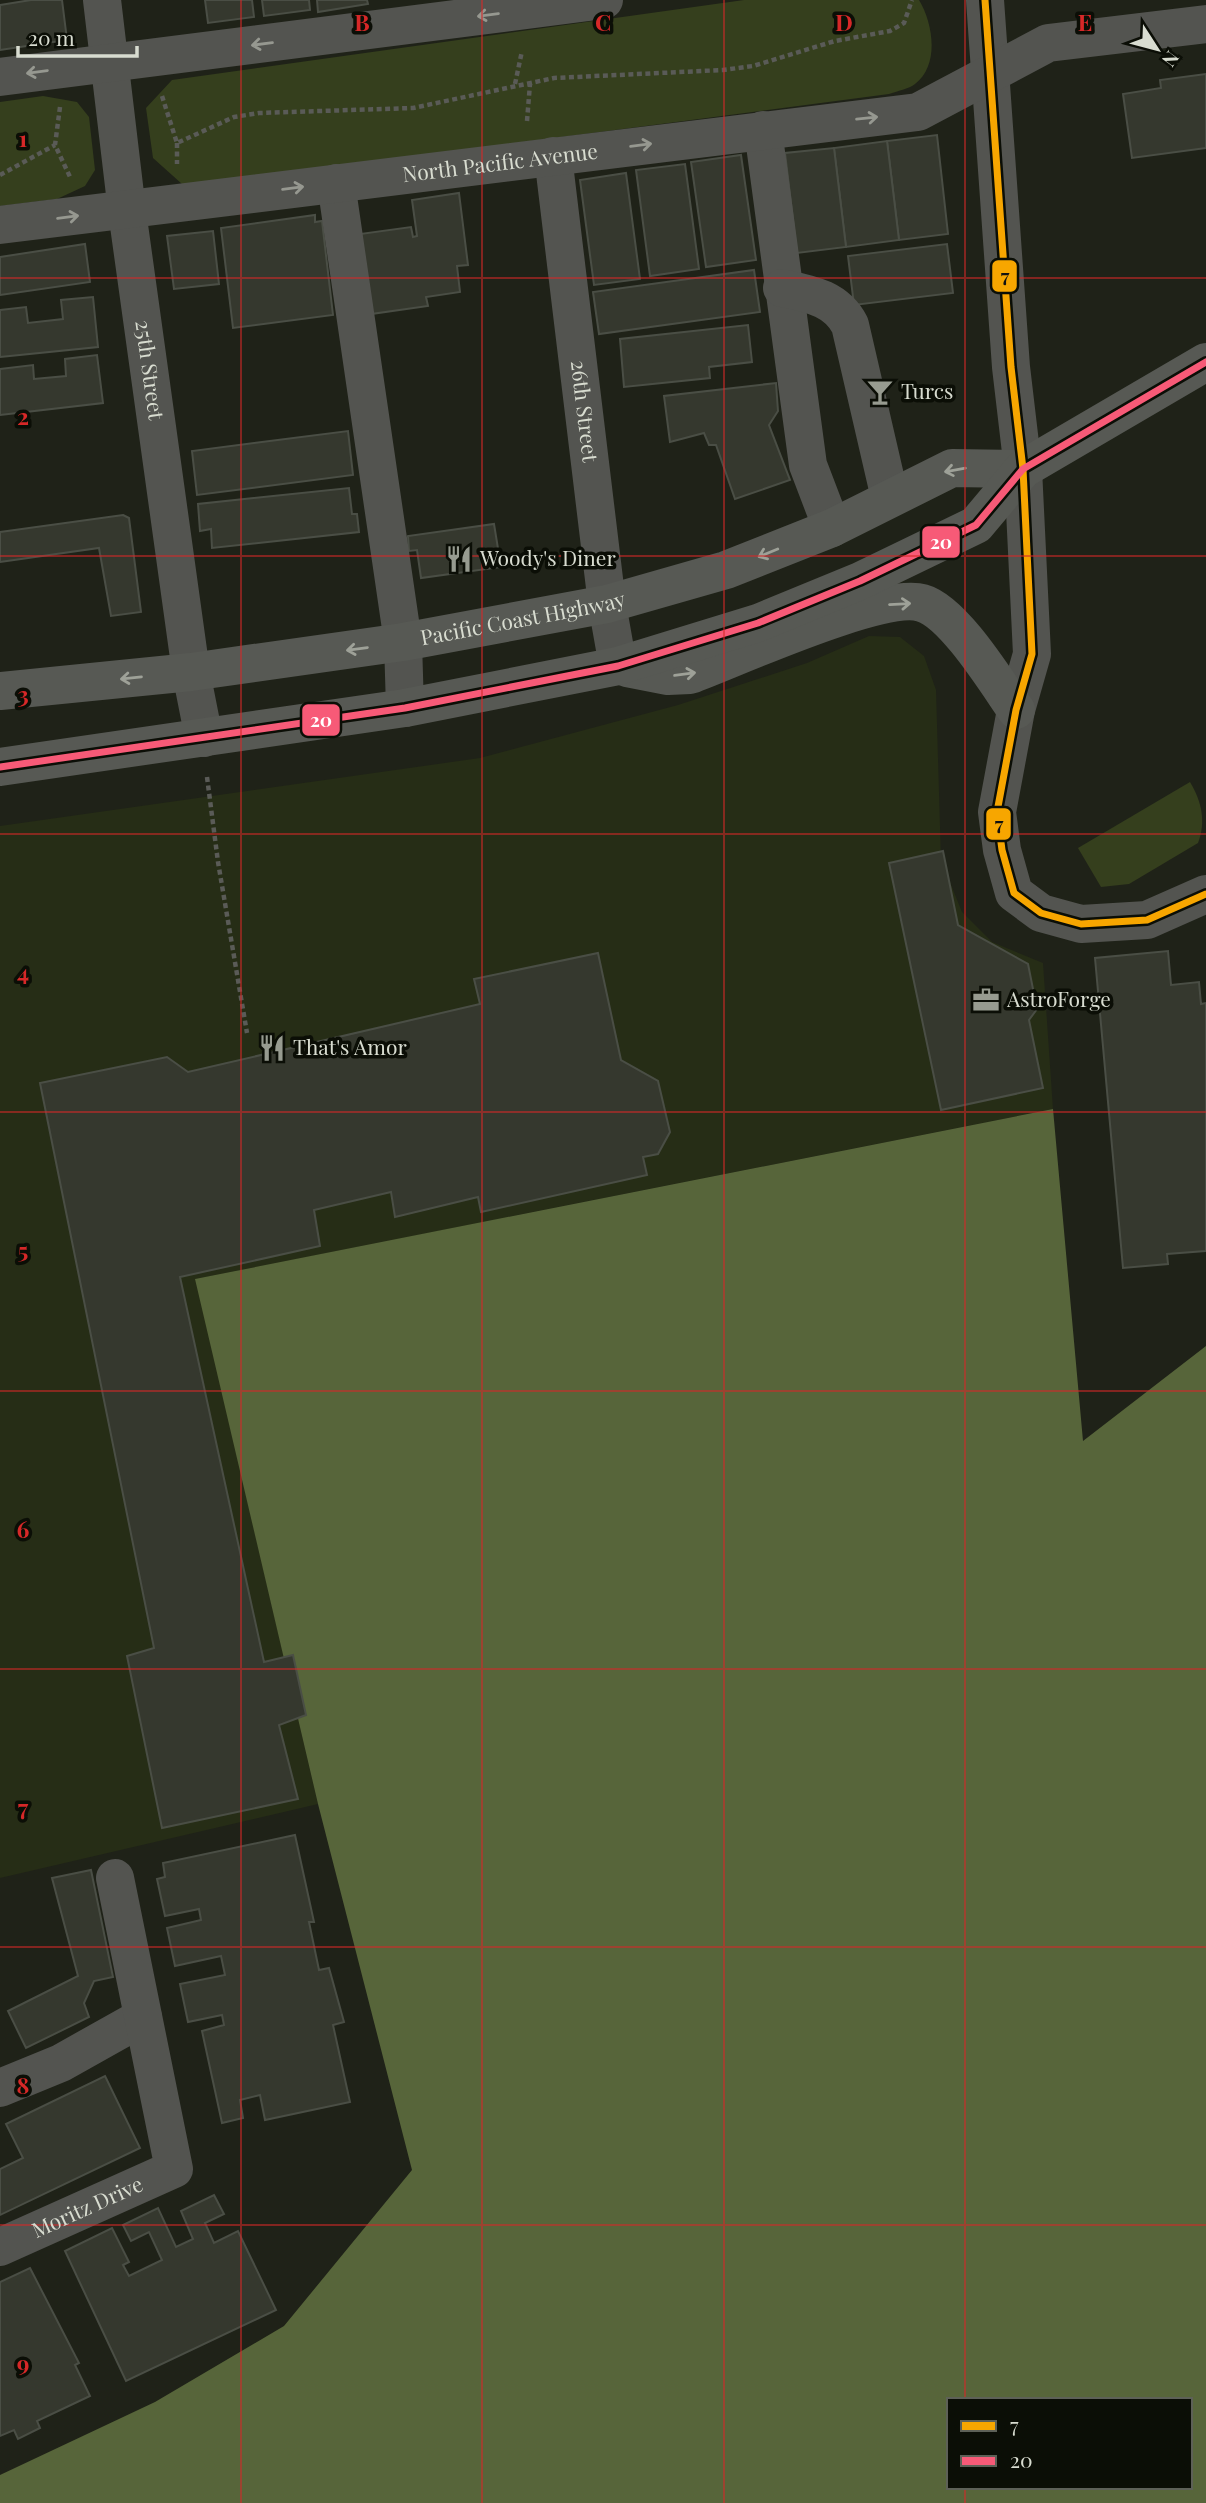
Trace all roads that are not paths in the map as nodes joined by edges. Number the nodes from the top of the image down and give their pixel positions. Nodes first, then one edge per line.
1 (102, 0) edge
2 (604, 0) edge
3 (985, 0) edge
4 (531, 5) edge
5 (1180, 18) edge
6 (111, 65) junction
7 (989, 71) junction
8 (0, 77) edge
9 (762, 130) junction
10 (554, 156) junction
11 (336, 183) junction
12 (127, 211) junction
13 (0, 225) edge
14 (782, 288) junction
15 (1206, 362) edge
16 (1023, 469) junction
17 (890, 498) junction
18 (832, 527) junction
19 (607, 604) junction
20 (403, 642) junction
21 (618, 666) junction
22 (191, 672) junction
23 (0, 691) edge
24 (405, 708) junction
25 (1016, 710) junction
26 (204, 738) junction
27 (0, 767) edge
28 (1206, 894) edge
29 (115, 1878) dead end
30 (143, 2017) junction
31 (0, 2088) edge
32 (0, 2247) edge

1 - 6 street, 25th Street
2 - 4 street
3 - 7 street
4 -> 6 street
5 - 7 street, North Pacific Avenue
6 -> 8 street
6 - 12 street, 25th Street
9 -> 7 street, North Pacific Avenue
7 - 16 street
10 -> 9 street, North Pacific Avenue
9 - 14 street
10 - 11 street, North Pacific Avenue
10 - 19 street, 26th Street
12 -> 11 street, North Pacific Avenue
11 - 20 street
13 -> 12 street, North Pacific Avenue
12 - 22 street, 25th Street
14 - 17 street
14 - 18 street
15 - 16 highway
16 -> 17 highway, Pacific Coast Highway
16 - 21 highway
16 - 25 street
17 - 18 highway, Pacific Coast Highway
18 -> 19 highway, Pacific Coast Highway
19 - 20 highway, Pacific Coast Highway
19 - 21 street, 26th Street
20 -> 22 highway, Pacific Coast Highway
20 - 24 street
21 - 24 highway
21 -> 25 highway
22 -> 23 highway, Pacific Coast Highway
22 - 26 street, 25th Street
24 - 26 highway
25 - 28 street
26 - 27 highway
29 - 30 street
30 - 31 street
30 - 32 street, Moritz Drive

